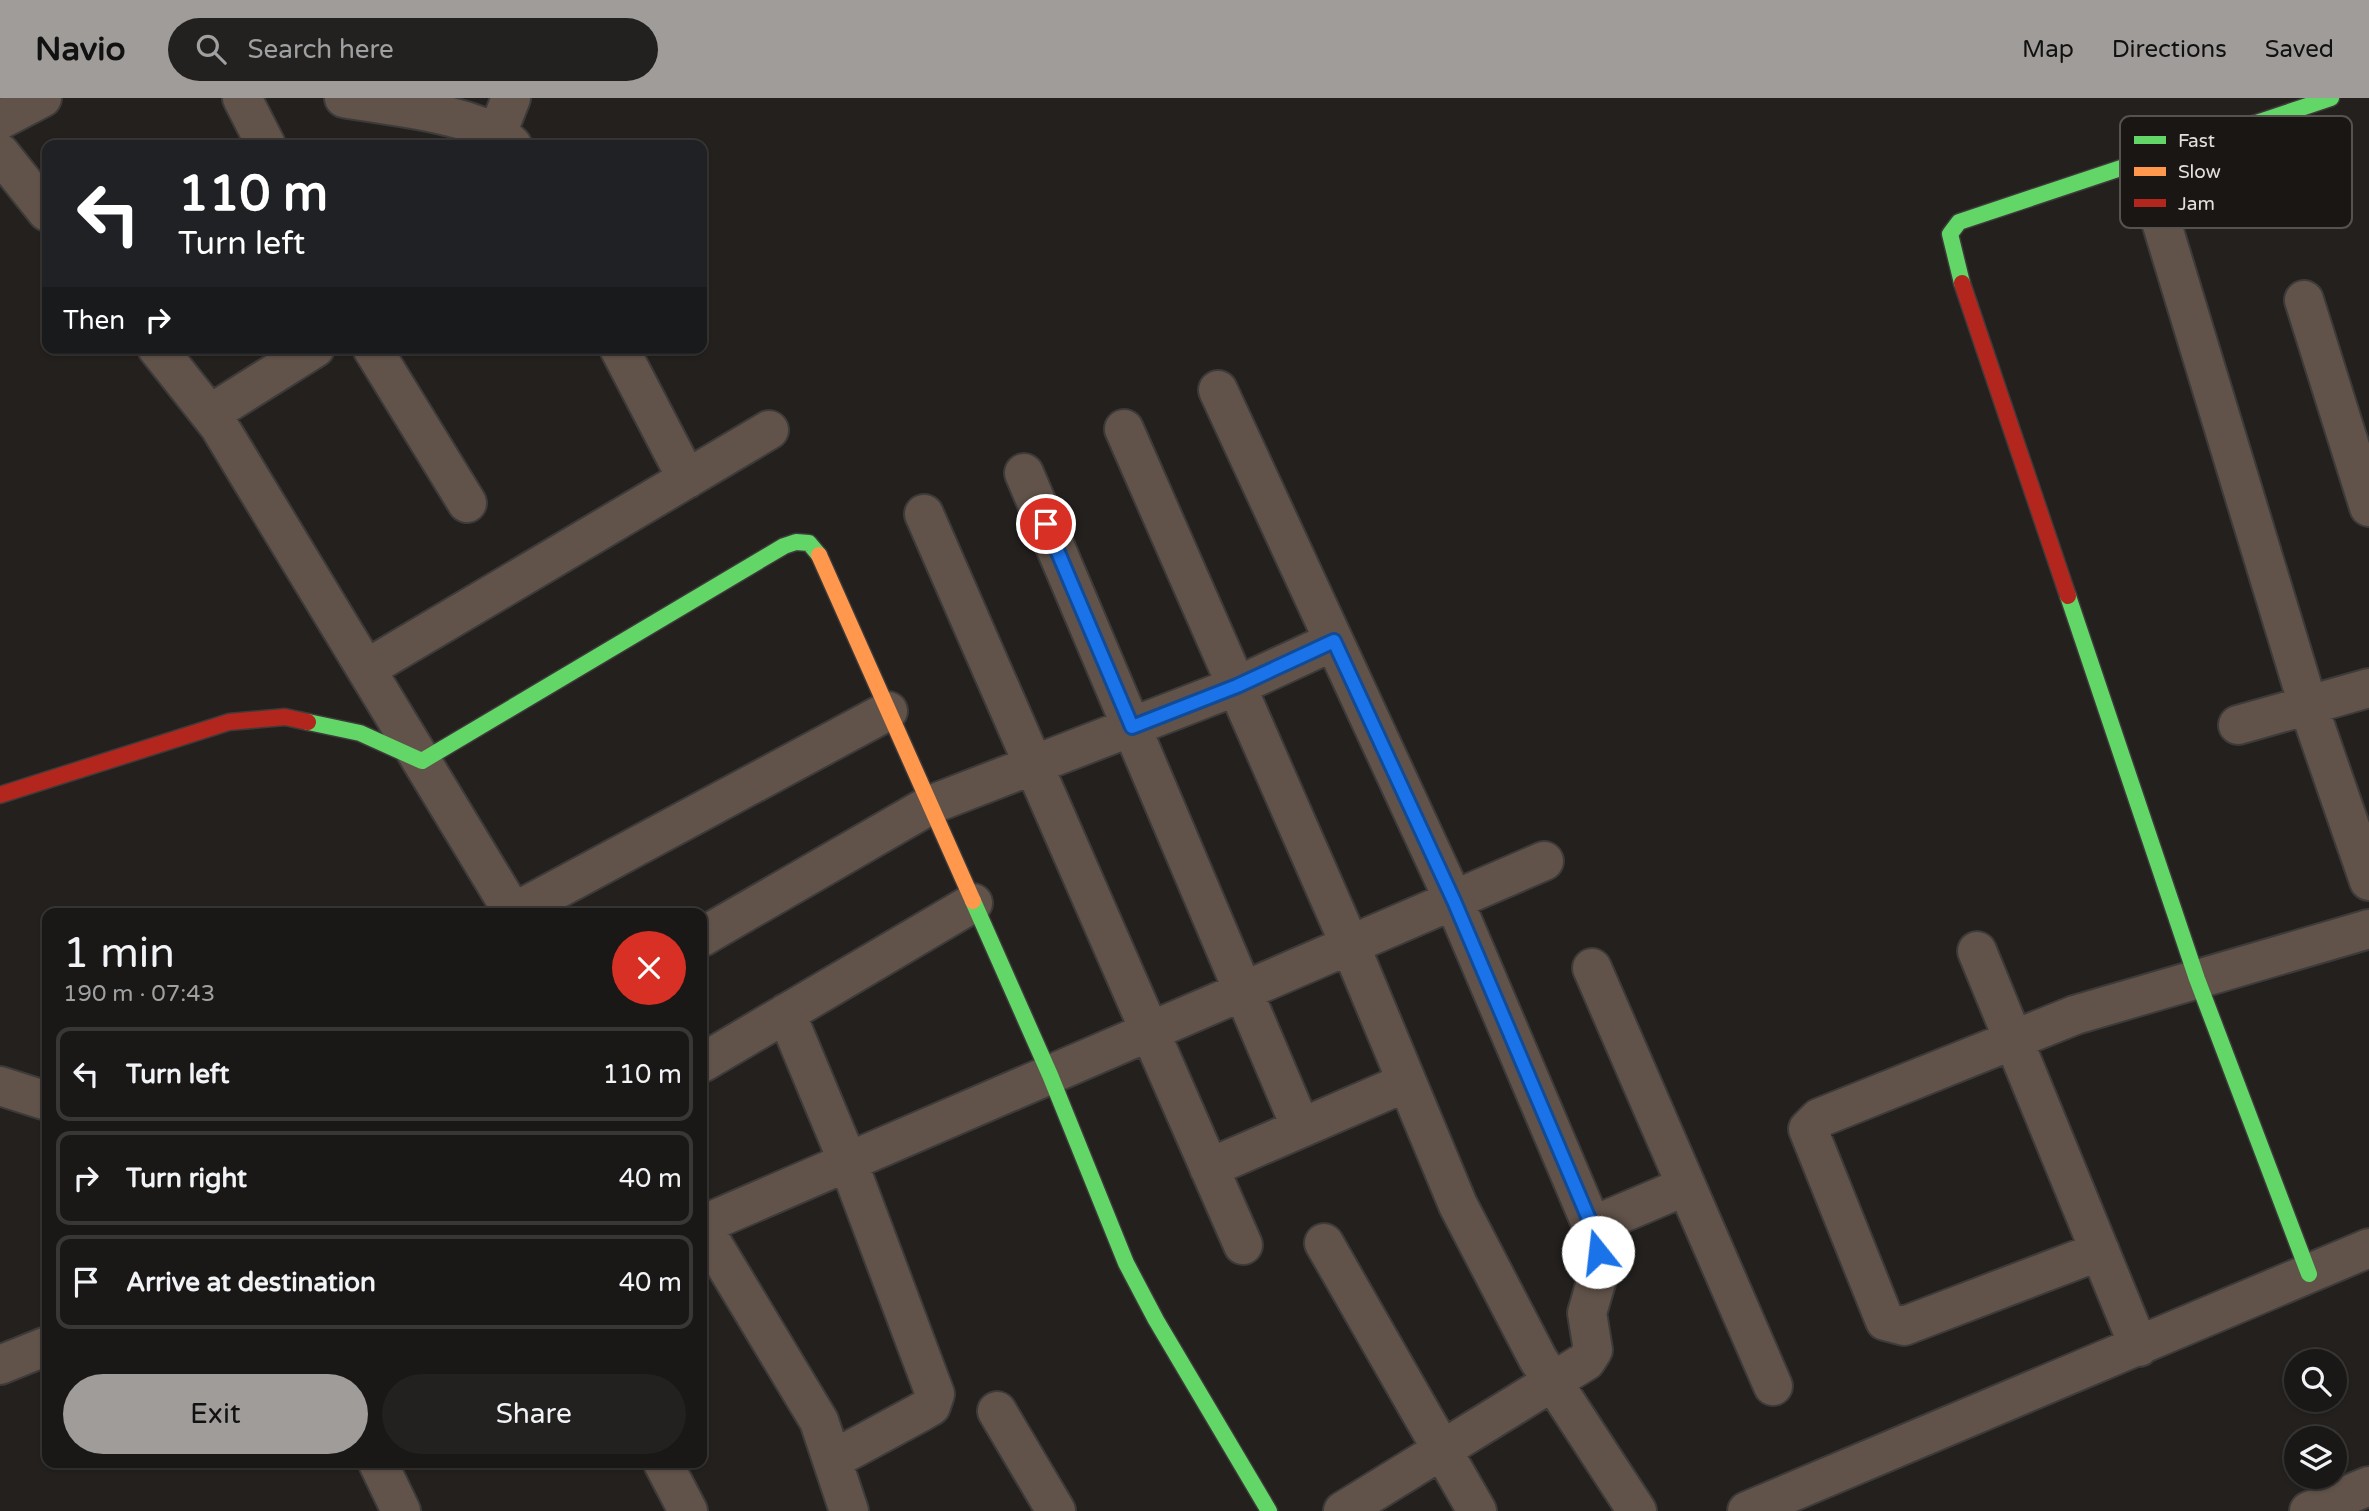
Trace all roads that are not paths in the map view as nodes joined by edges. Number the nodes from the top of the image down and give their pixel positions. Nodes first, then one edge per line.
1 (42, 98) edge
2 (242, 98) edge
3 (344, 98) edge
4 (2332, 98) edge
5 (2279, 116) edge
6 (0, 120) edge
7 (507, 125) edge
8 (263, 140) edge
9 (0, 153) edge
10 (2120, 170) edge
11 (42, 206) edge
12 (2163, 228) edge
13 (2304, 300) dead end
14 (162, 354) edge
15 (305, 354) edge
16 (376, 354) edge
17 (622, 354) edge
18 (1218, 390) dead end
19 (210, 414) junction
20 (1124, 429) dead end
21 (769, 430) dead end
22 (1024, 473) dead end
23 (687, 479) junction
24 (467, 503) dead end
25 (2368, 503) edge
26 (924, 514) dead end
27 (1334, 641) junction
28 (366, 669) junction
29 (1237, 686) junction
30 (2369, 688) edge
31 (2308, 705) junction
32 (888, 711) junction
33 (2238, 725) dead end
34 (1132, 727) junction
35 (422, 761) junction
36 (1034, 765) junction
37 (0, 795) edge
38 (930, 806) junction
39 (1544, 861) dead end
40 (2369, 881) edge
41 (1454, 901) junction
42 (973, 903) junction
43 (509, 908) edge
44 (521, 908) edge
45 (2369, 929) edge
46 (707, 934) edge
47 (1350, 946) junction
48 (1977, 951) dead end
49 (1592, 968) dead end
50 (2197, 979) junction
51 (1245, 990) junction
52 (786, 1013) junction
53 (1149, 1032) junction
54 (2013, 1039) junction
55 (707, 1060) edge
56 (1049, 1075) junction
57 (1407, 1082) junction
58 (0, 1086) edge
59 (42, 1099) edge
60 (1301, 1128) junction
61 (848, 1162) junction
62 (1209, 1168) junction
63 (1686, 1186) junction
64 (707, 1224) edge
65 (1592, 1226) junction
66 (707, 1234) edge
67 (1324, 1243) dead end
68 (1243, 1245) dead end
69 (2369, 1248) edge
70 (2100, 1251) junction
71 (2309, 1274) junction
72 (2139, 1347) junction
73 (42, 1348) edge
74 (0, 1365) edge
75 (1552, 1381) junction
76 (1773, 1386) dead end
77 (997, 1411) dead end
78 (1441, 1449) junction
79 (832, 1460) junction
80 (380, 1468) edge
81 (666, 1468) edge
82 (2369, 1486) edge
83 (401, 1511) edge
84 (688, 1511) edge
85 (849, 1511) edge
86 (1056, 1511) edge
87 (1269, 1511) edge
88 (1343, 1511) edge
89 (1478, 1511) edge
90 (1637, 1511) edge
91 (1747, 1511) edge
92 (2309, 1511) edge

1 - 6 street
2 - 8 street
3 - 7 street
4 - 5 street
9 - 11 street
10 - 50 street
12 - 31 street
13 - 25 street
14 - 19 street
15 - 19 street
16 - 24 street
17 - 23 street
18 - 27 street
19 - 28 street
20 - 29 street
21 - 23 street
22 - 34 street
23 - 28 street
26 - 36 street
27 - 29 street
27 - 41 street
28 - 35 street
29 - 34 street
29 - 47 street
30 - 31 street
31 - 33 street
31 - 40 street
32 - 35 street
32 - 38 street
32 - 44 street
34 - 36 street
34 - 51 street
35 - 37 street
35 - 43 street
36 - 38 street
36 - 53 street
38 - 42 street
38 - 46 street
39 - 41 street
41 - 47 street
41 - 65 street
42 - 52 street
42 - 56 street
45 - 50 street
47 - 51 street
47 - 57 street
48 - 54 street
49 - 63 street
50 - 54 street
50 - 71 street
51 - 53 street
51 - 60 street
52 - 55 street
52 - 61 street
53 - 56 street
53 - 62 street
54 - 70 street
54 - 70 street
56 - 61 street
56 - 87 street
57 - 60 street
57 - 75 street
58 - 59 street
60 - 62 street
61 - 64 street
61 - 79 street
62 - 68 street
63 - 65 street
63 - 76 street
65 - 75 street
66 - 79 street
67 - 78 street
69 - 71 street
70 - 72 street
71 - 72 street
72 - 91 street
73 - 74 street
75 - 78 street
75 - 90 street
77 - 86 street
78 - 88 street
78 - 89 street
79 - 85 street
80 - 83 street
81 - 84 street
82 - 92 street

